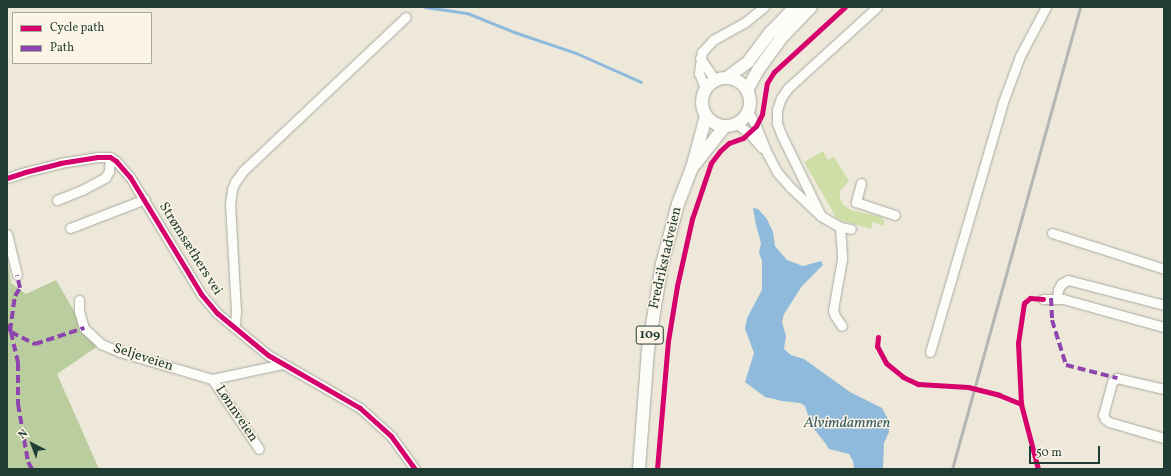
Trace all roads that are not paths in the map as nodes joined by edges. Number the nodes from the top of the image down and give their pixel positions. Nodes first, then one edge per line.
1 (764, 7) edge
2 (795, 7) edge
3 (811, 7) edge
4 (877, 7) edge
5 (1046, 7) edge
6 (406, 17) dead end
7 (700, 58) junction
8 (728, 77) junction
9 (715, 80) junction
10 (705, 88) junction
11 (748, 90) junction
12 (748, 112) junction
13 (706, 116) junction
14 (731, 125) junction
15 (766, 153) junction
16 (110, 157) junction
17 (797, 167) junction
18 (692, 168) junction
19 (782, 177) junction
20 (7, 178) edge
21 (861, 183) dead end
22 (145, 199) junction
23 (57, 200) dead end
24 (895, 215) dead end
25 (821, 216) junction
26 (840, 227) junction
27 (70, 228) dead end
28 (850, 229) dead end
29 (1052, 233) dead end
30 (7, 234) edge
31 (1164, 269) edge
32 (17, 275) dead end
33 (1043, 299) dead end
34 (1057, 299) junction
35 (79, 300) dead end
36 (1164, 305) edge
37 (842, 326) dead end
38 (1164, 326) edge
39 (235, 328) junction
40 (930, 352) dead end
41 (283, 364) junction
42 (212, 379) junction
43 (1164, 389) edge
44 (1164, 438) edge
45 (259, 449) dead end
46 (415, 469) edge
47 (639, 469) edge

1 - 7 street
2 - 8 main road
3 - 11 main road
4 - 17 street
5 - 40 street
6 - 39 street
7 - 9 street
7 - 10 street
8 - 9 main road
8 - 11 main road
9 - 10 main road
10 - 13 main road, 109
11 - 12 main road
12 - 14 main road, 109
12 - 15 street
13 - 14 main road
13 - 18 main road, Fredrikstadveien / 109
14 - 15 street
14 - 18 main road, Fredrikstadveien / 109
15 - 19 street
16 - 20 street
16 - 22 street, Strømsæthers vei
16 - 23 street
17 - 19 street
17 - 25 street
18 - 47 main road, Fredrikstadveien / 109
19 - 25 street
21 - 24 street
22 - 27 street, Strømsæthers vei
22 - 39 street, Strømsæthers vei
25 - 26 street
26 - 28 street
26 - 37 street
29 - 31 street
30 - 32 street
33 - 34 street
34 - 36 street
34 - 38 street
35 - 42 street, Seljeveien
39 - 41 street, Strømsæthers vei
41 - 42 street
41 - 46 street, Strømsæthers vei
42 - 45 street, Lønnveien
43 - 44 street

